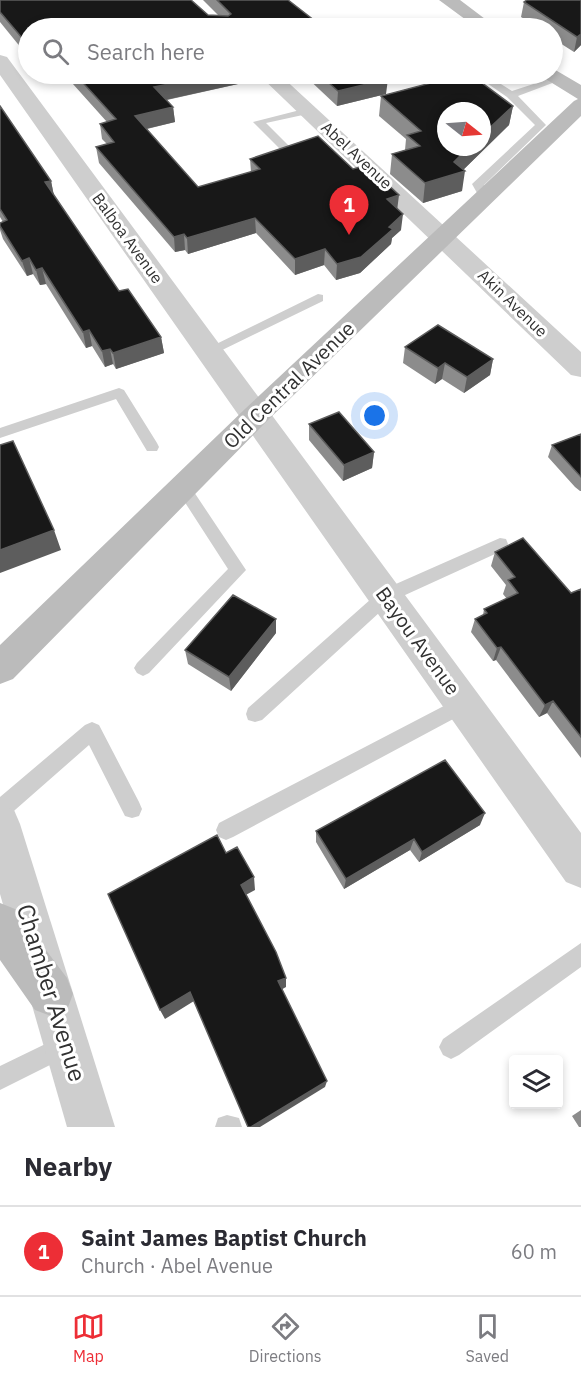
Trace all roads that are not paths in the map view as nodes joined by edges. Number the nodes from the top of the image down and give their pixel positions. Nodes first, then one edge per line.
1 (448, 0) edge
2 (474, 18) edge
3 (0, 61) edge
4 (563, 82) edge
5 (279, 84) edge
6 (495, 84) edge
7 (536, 84) edge
8 (581, 94) edge
9 (510, 95) junction
10 (581, 105) edge
11 (308, 111) junction
12 (289, 152) edge
13 (485, 198) junction
14 (445, 237) junction
15 (318, 298) dead end
16 (209, 351) junction
17 (581, 368) edge
18 (256, 415) junction
19 (0, 433) edge
20 (152, 447) dead end
21 (183, 487) junction
22 (500, 544) dead end
23 (386, 596) junction
24 (0, 668) edge
25 (143, 668) dead end
26 (463, 704) junction
27 (255, 714) dead end
28 (132, 809) dead end
29 (0, 810) edge
30 (0, 824) edge
31 (226, 830) dead end
32 (581, 867) edge
33 (0, 924) edge
34 (581, 954) edge
35 (51, 994) junction
36 (67, 1044) junction
37 (451, 1047) dead end
38 (0, 1078) edge
39 (92, 1127) edge

1 - 2 main road
3 - 16 street, Balboa Avenue
4 - 8 main road
5 - 11 street, Abel Avenue
6 - 9 lane
7 - 9 lane
9 - 13 lane
10 - 13 main road, Old Central Avenue
11 - 12 lane
11 - 14 street, Abel Avenue
13 - 14 main road, Old Central Avenue
14 - 17 street, Akin Avenue
14 - 18 main road, Old Central Avenue
15 - 16 lane
16 - 18 street, Balboa Avenue
18 - 21 main road, Old Central Avenue
18 - 23 street, Bayou Avenue
19 - 20 lane
21 - 24 main road, Old Central Avenue
21 - 25 lane
22 - 23 lane
23 - 26 street, Bayou Avenue
23 - 27 lane
26 - 31 lane
26 - 32 street, Bayou Avenue
28 - 29 lane
30 - 35 street, Chamber Avenue
33 - 35 main road
34 - 37 lane
35 - 36 street, Chamber Avenue
36 - 38 lane
36 - 39 street, Chamber Avenue

